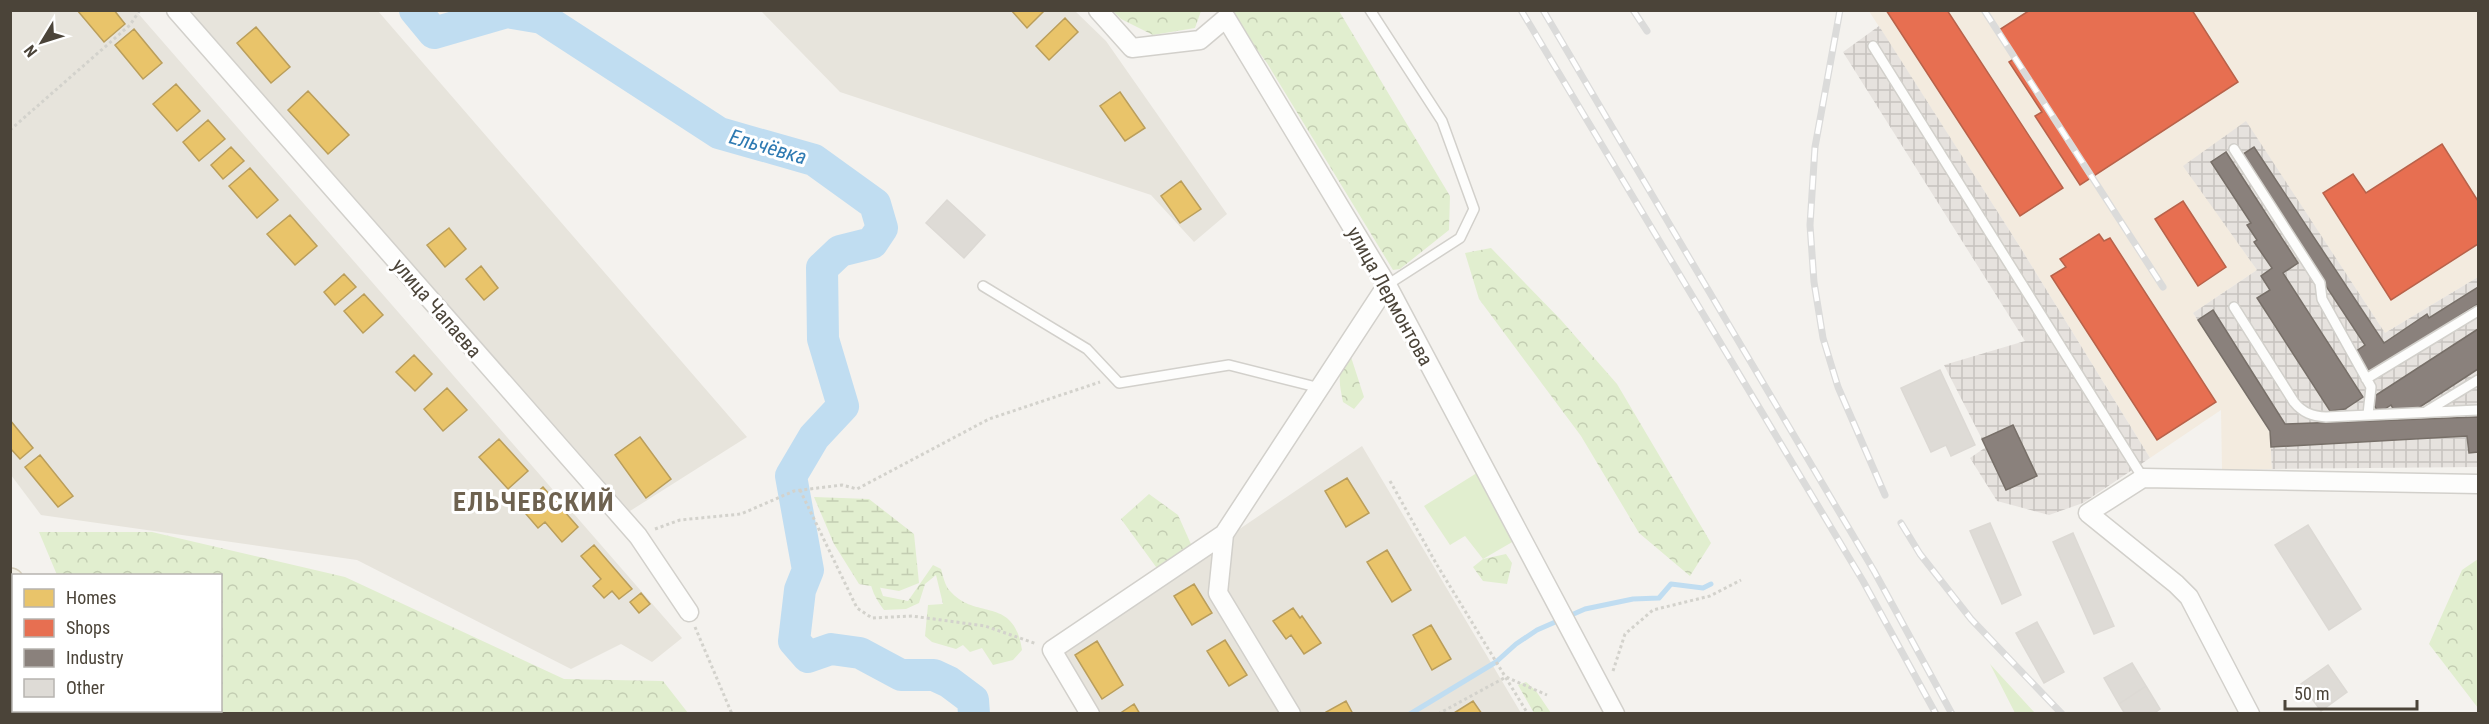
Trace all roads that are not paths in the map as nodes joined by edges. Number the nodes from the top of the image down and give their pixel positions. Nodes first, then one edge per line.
1 (176, 10) edge
2 (1098, 10) edge
3 (1370, 10) edge
4 (1223, 14) edge
5 (1873, 46) dead end
6 (2234, 148) dead end
7 (1386, 285) junction
8 (983, 286) dead end
9 (2234, 307) dead end
10 (2478, 311) edge
11 (2366, 379) junction
12 (2478, 380) edge
13 (1320, 388) junction
14 (2478, 410) edge
15 (2425, 412) junction
16 (2368, 414) junction
17 (2143, 478) junction
18 (2478, 484) edge
19 (1224, 534) junction
20 (689, 612) road end
21 (1090, 714) edge
22 (1291, 714) edge
23 (1615, 714) edge
24 (2250, 714) edge

1 - 20 street, улица Чапаева
2 - 4 street, улица Лермонтова
3 - 7 lane
4 - 7 street, улица Лермонтова
5 - 17 lane
6 - 11 lane
7 - 13 street
7 - 23 street, улица Лермонтова
8 - 13 lane
9 - 16 lane
10 - 11 lane
11 - 16 lane
12 - 15 lane
13 - 19 street
14 - 15 lane
15 - 16 lane
17 - 18 street
17 - 24 street
19 - 21 street
19 - 22 street

